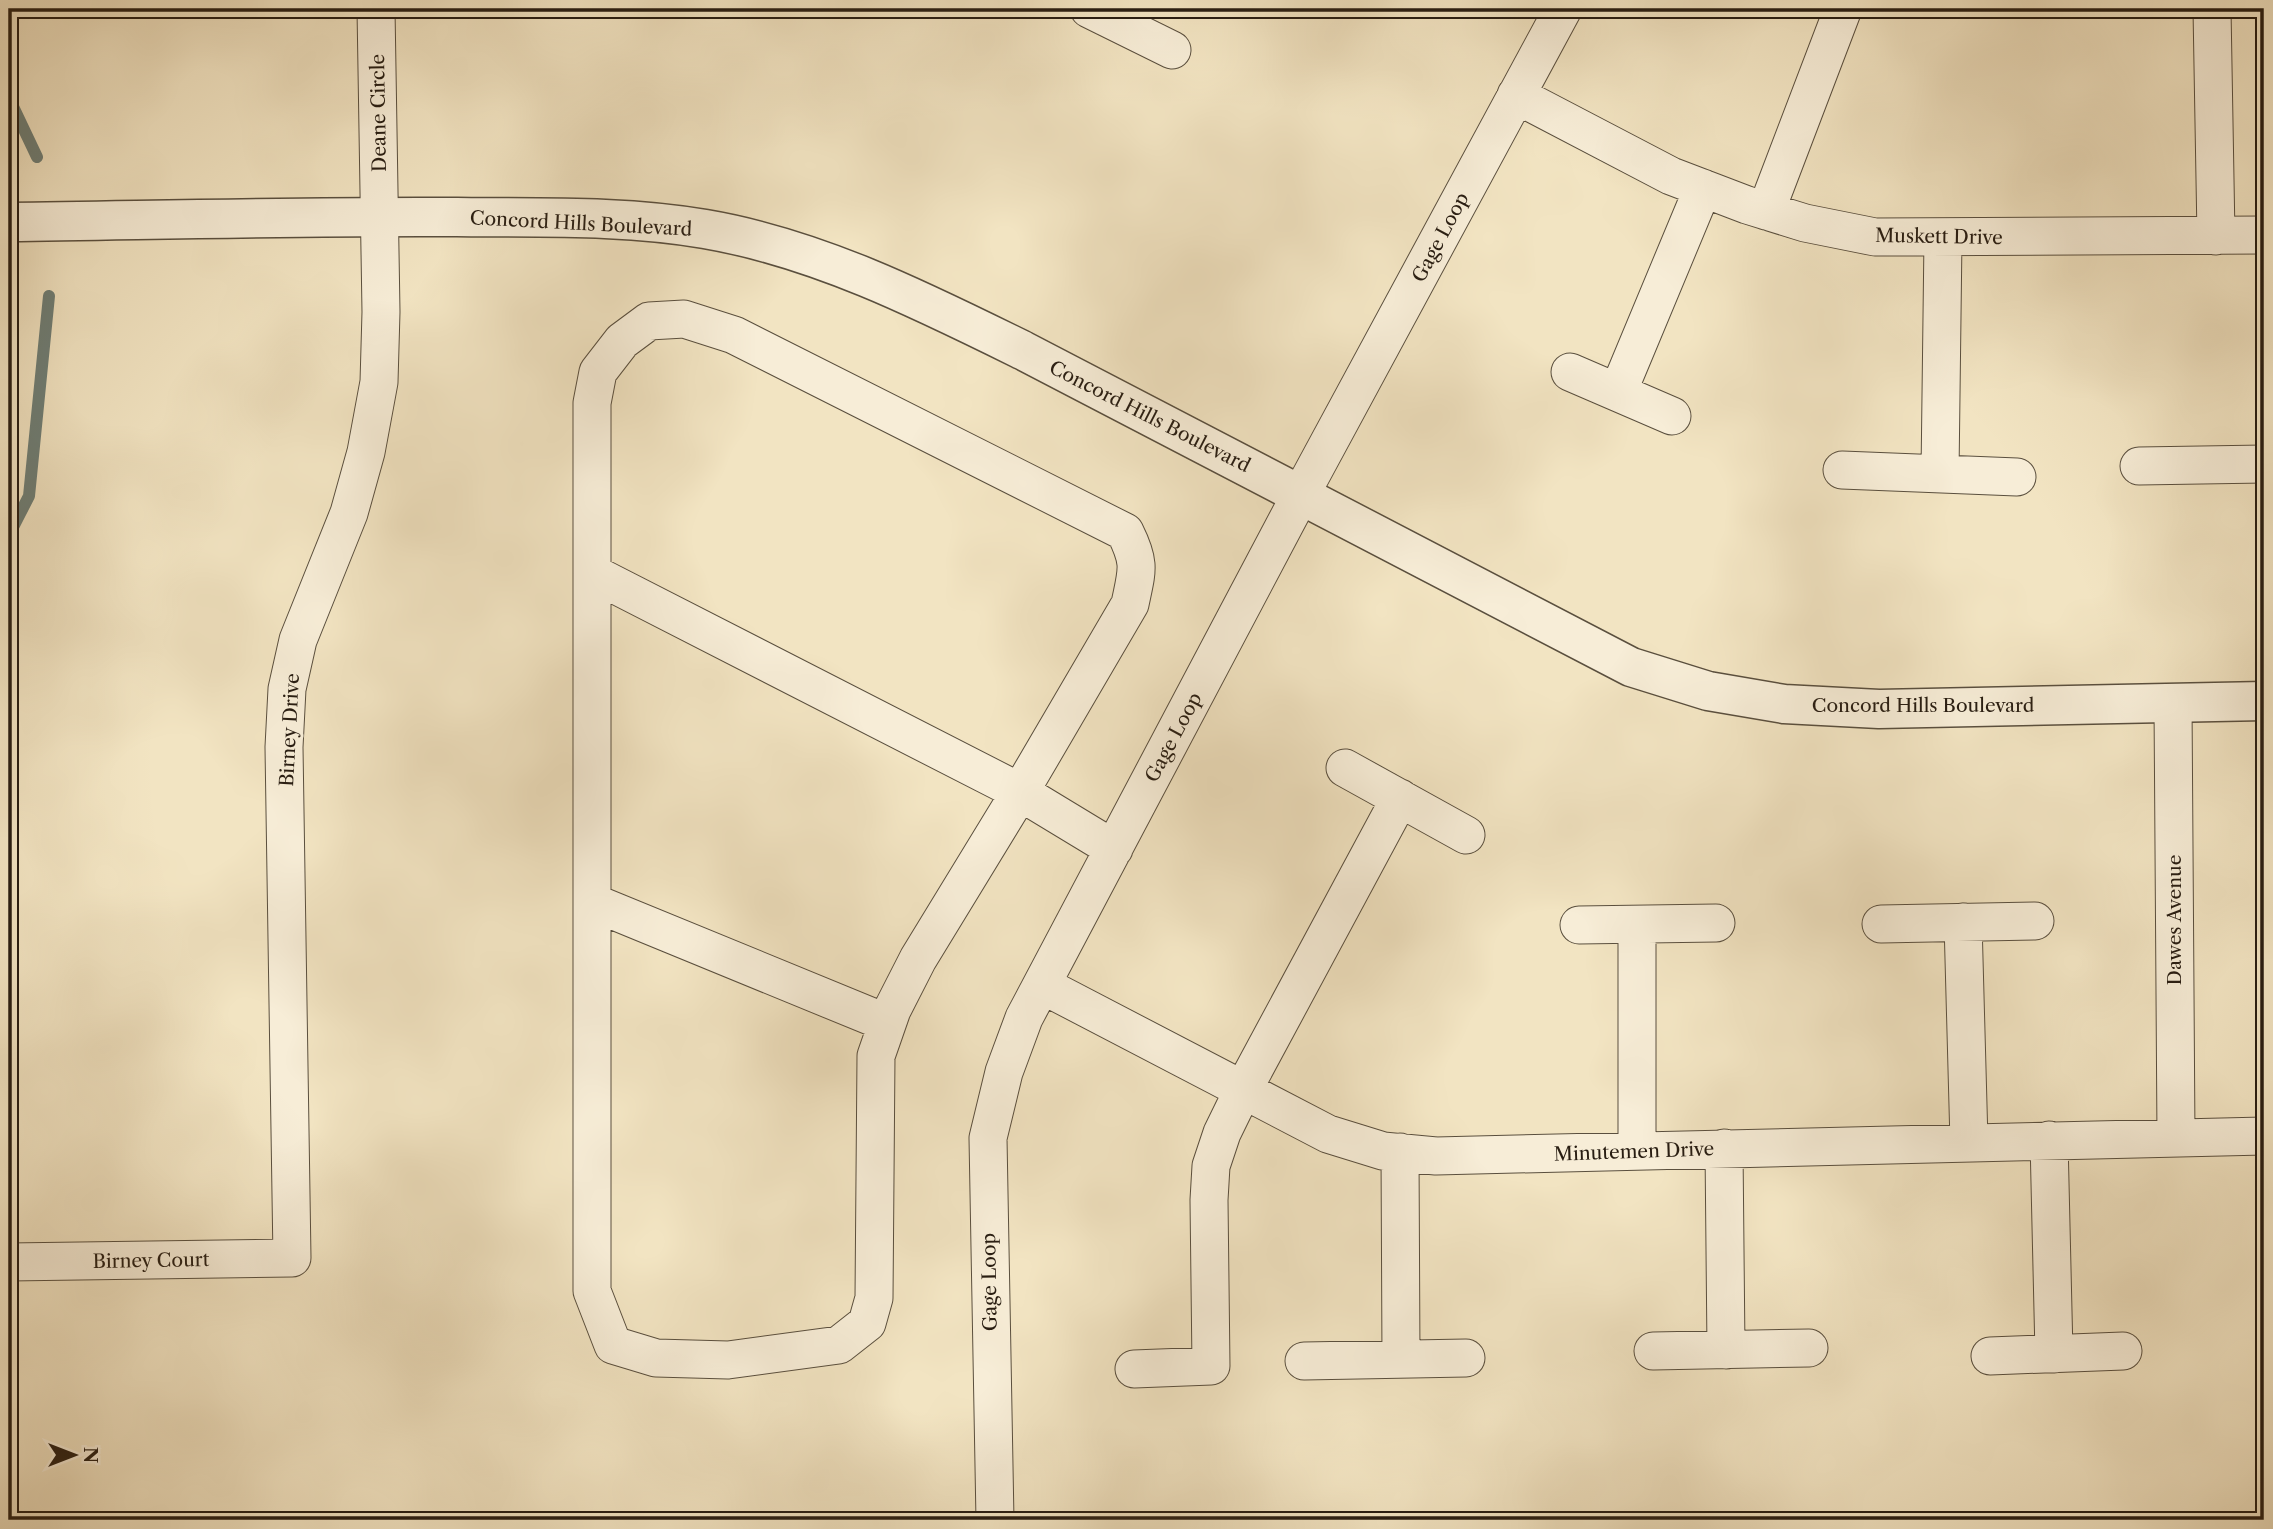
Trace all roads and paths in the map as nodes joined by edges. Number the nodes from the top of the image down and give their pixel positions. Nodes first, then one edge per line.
1 (376, 9) edge
2 (1089, 9) edge
3 (1563, 9) edge
4 (1843, 9) edge
5 (2212, 9) edge
6 (1172, 50) dead end
7 (1517, 95) junction
8 (1703, 188) junction
9 (1766, 211) junction
10 (379, 217) junction
11 (9, 222) edge
12 (2264, 235) edge
13 (2216, 236) junction
14 (1943, 237) junction
15 (1570, 372) dead end
16 (1618, 392) junction
17 (1672, 416) dead end
18 (2264, 464) edge
19 (2139, 466) dead end
20 (1842, 470) dead end
21 (1940, 474) junction
22 (2017, 477) dead end
23 (1301, 494) junction
24 (592, 573) junction
25 (2264, 701) edge
26 (2173, 703) junction
27 (1345, 768) dead end
28 (1020, 792) junction
29 (1400, 798) junction
30 (1466, 835) dead end
31 (1114, 849) junction
32 (592, 902) junction
33 (2035, 921) dead end
34 (1963, 922) junction
35 (1716, 923) dead end
36 (1881, 924) dead end
37 (1579, 925) dead end
38 (1637, 925) junction
39 (1042, 985) junction
40 (887, 1023) junction
41 (1243, 1090) junction
42 (2264, 1136) edge
43 (2176, 1137) junction
44 (2049, 1140) junction
45 (1969, 1142) junction
46 (1724, 1148) junction
47 (1637, 1151) junction
48 (1400, 1152) junction
49 (292, 1258) joint
50 (9, 1262) edge
51 (1808, 1348) dead end
52 (1726, 1350) junction
53 (1653, 1351) dead end
54 (2123, 1351) dead end
55 (2054, 1354) junction
56 (1990, 1356) dead end
57 (1466, 1358) dead end
58 (1401, 1359) junction
59 (1304, 1360) dead end
60 (1134, 1369) dead end
61 (995, 1520) edge

1 - 10 street, Deane Circle
2 - 6 street
3 - 7 street, Gage Loop
4 - 9 street
5 - 13 street
7 - 8 street, Muskett Drive
7 - 23 street, Gage Loop
8 - 9 street, Muskett Drive
8 - 16 street
9 - 14 street, Muskett Drive
10 - 11 street, Concord Hills Boulevard
10 - 23 street, Concord Hills Boulevard
10 - 49 street, Birney Drive
12 - 13 street, Muskett Drive
13 - 14 street, Muskett Drive
14 - 21 street
15 - 16 street
16 - 17 street
18 - 19 street
20 - 21 street
21 - 22 street
23 - 26 street, Concord Hills Boulevard
23 - 31 street, Gage Loop
24 - 28 street
24 - 28 street
24 - 32 street
25 - 26 street, Concord Hills Boulevard
26 - 43 street, Dawes Avenue
27 - 29 street
28 - 31 street
28 - 40 street
29 - 30 street
29 - 41 street
31 - 39 street, Gage Loop
32 - 40 street
32 - 40 street
33 - 34 street
34 - 36 street
34 - 45 street
35 - 38 street
37 - 38 street
38 - 47 street
39 - 41 street, Minutemen Drive
39 - 61 street, Gage Loop
41 - 48 street, Minutemen Drive
41 - 60 street
42 - 43 street, Minutemen Drive
43 - 44 street, Minutemen Drive
44 - 45 street, Minutemen Drive
44 - 55 street
45 - 46 street, Minutemen Drive
46 - 47 street, Minutemen Drive
46 - 52 street
47 - 48 street, Minutemen Drive
48 - 58 street
49 - 50 street, Birney Court
51 - 52 street
52 - 53 street
54 - 55 street
55 - 56 street
57 - 58 street
58 - 59 street

